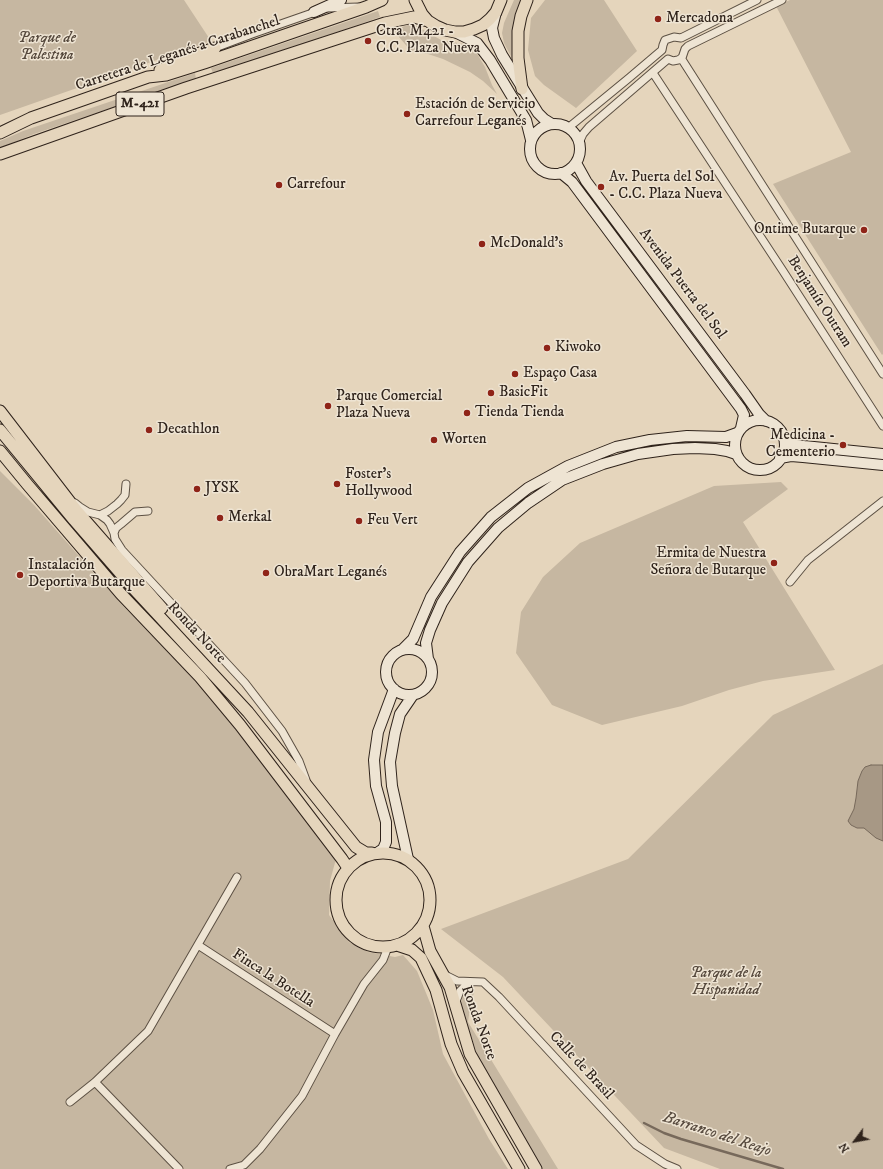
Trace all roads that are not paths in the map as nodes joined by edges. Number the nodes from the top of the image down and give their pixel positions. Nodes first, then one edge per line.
1 (341, 0) edge
2 (382, 0) edge
3 (415, 0) edge
4 (502, 0) edge
5 (527, 0) edge
6 (757, 0) edge
7 (782, 0) edge
8 (366, 7) junction
9 (314, 12) junction
10 (496, 12) junction
11 (428, 21) junction
12 (455, 32) junction
13 (679, 38) junction
14 (215, 48) joint
15 (685, 49) junction
16 (662, 50) junction
17 (681, 58) junction
18 (668, 59) junction
19 (653, 73) junction
20 (148, 77) junction
21 (522, 88) junction
22 (31, 118) junction
23 (0, 124) edge
24 (552, 124) junction
25 (568, 128) junction
26 (0, 133) edge
27 (531, 140) junction
28 (36, 141) junction
29 (579, 143) junction
30 (0, 154) edge
31 (0, 161) edge
32 (576, 163) junction
33 (561, 174) junction
34 (883, 374) edge
35 (0, 411) edge
36 (766, 421) junction
37 (883, 426) edge
38 (0, 430) edge
39 (739, 430) junction
40 (783, 437) junction
41 (0, 451) edge
42 (736, 454) junction
43 (883, 454) edge
44 (780, 458) junction
45 (0, 462) edge
46 (883, 465) edge
47 (26, 484) junction
48 (126, 484) dead end
49 (59, 489) junction
50 (883, 501) edge
51 (148, 511) dead end
52 (100, 515) junction
53 (114, 533) junction
54 (790, 582) dead end
55 (403, 650) junction
56 (196, 655) junction
57 (428, 659) junction
58 (394, 689) junction
59 (413, 695) junction
60 (308, 786) junction
61 (374, 853) junction
62 (408, 859) junction
63 (348, 868) junction
64 (236, 877) dead end
65 (423, 926) junction
66 (198, 945) junction
67 (393, 946) junction
68 (443, 974) junction
69 (469, 982) junction
70 (455, 1004) junction
71 (335, 1034) junction
72 (95, 1082) junction
73 (70, 1102) dead end
74 (245, 1167) edge
75 (179, 1169) edge
76 (230, 1169) edge
77 (519, 1169) edge
78 (536, 1169) edge
79 (677, 1169) edge

1 - 9 main road
2 - 8 main road, M-421
3 - 11 main road
4 - 10 main road, M-421
5 - 21 main road
6 - 13 street
7 - 15 street
8 - 9 street, M-421
8 - 20 main road, Carretera de Leganés a Carabanchel / M-421
9 - 14 street, M-421
10 - 12 main road, M-421
10 - 21 main road
11 - 12 main road, M-421
11 - 28 main road, M-421
12 - 27 main road
13 - 15 street
13 - 16 street
14 - 20 main road, M-421
15 - 17 street
16 - 18 street
16 - 25 street
17 - 18 street
17 - 34 street, Benjamín Outram
18 - 19 street
19 - 29 street
19 - 37 street, Benjamín Outram
20 - 22 main road, Carretera de Leganés a Carabanchel / M-421
21 - 24 main road
22 - 23 main road
22 - 26 main road, Carretera de Leganés a Carabanchel / M-421
24 - 25 main road
24 - 27 main road
25 - 29 main road
27 - 33 main road
28 - 30 main road, M-421
28 - 31 main road
29 - 32 main road
32 - 33 main road
32 - 36 main road, Avenida Puerta del Sol
33 - 39 main road, Avenida Puerta del Sol
35 - 49 main road
36 - 39 main road
36 - 40 main road
38 - 56 main road, Ronda Norte
39 - 42 main road
39 - 55 main road
40 - 43 main road
40 - 44 main road
41 - 47 main road, Ronda Norte
42 - 44 main road
42 - 57 main road
44 - 46 main road
45 - 47 main road, Ronda Norte
47 - 63 main road, Ronda Norte
48 - 52 street
49 - 52 street
49 - 56 main road
50 - 54 street
51 - 53 street
52 - 53 street
53 - 60 street
55 - 57 main road
55 - 58 main road
56 - 60 main road, Ronda Norte
57 - 59 main road
58 - 59 main road
58 - 61 main road
59 - 62 main road
60 - 61 main road, Ronda Norte
61 - 62 main road, Ronda Norte
61 - 63 main road, Ronda Norte
62 - 65 main road, Ronda Norte
63 - 67 main road, Ronda Norte
64 - 66 street
65 - 67 main road, Ronda Norte
65 - 68 main road, Ronda Norte
66 - 71 street, Finca la Botella
66 - 72 street
67 - 71 street
67 - 77 main road, Ronda Norte
68 - 69 street, Calle de Brasil
68 - 70 main road, Ronda Norte
69 - 70 street
69 - 79 street, Calle de Brasil
70 - 78 main road, Ronda Norte
71 - 74 street
72 - 73 street
72 - 75 street
74 - 76 street

